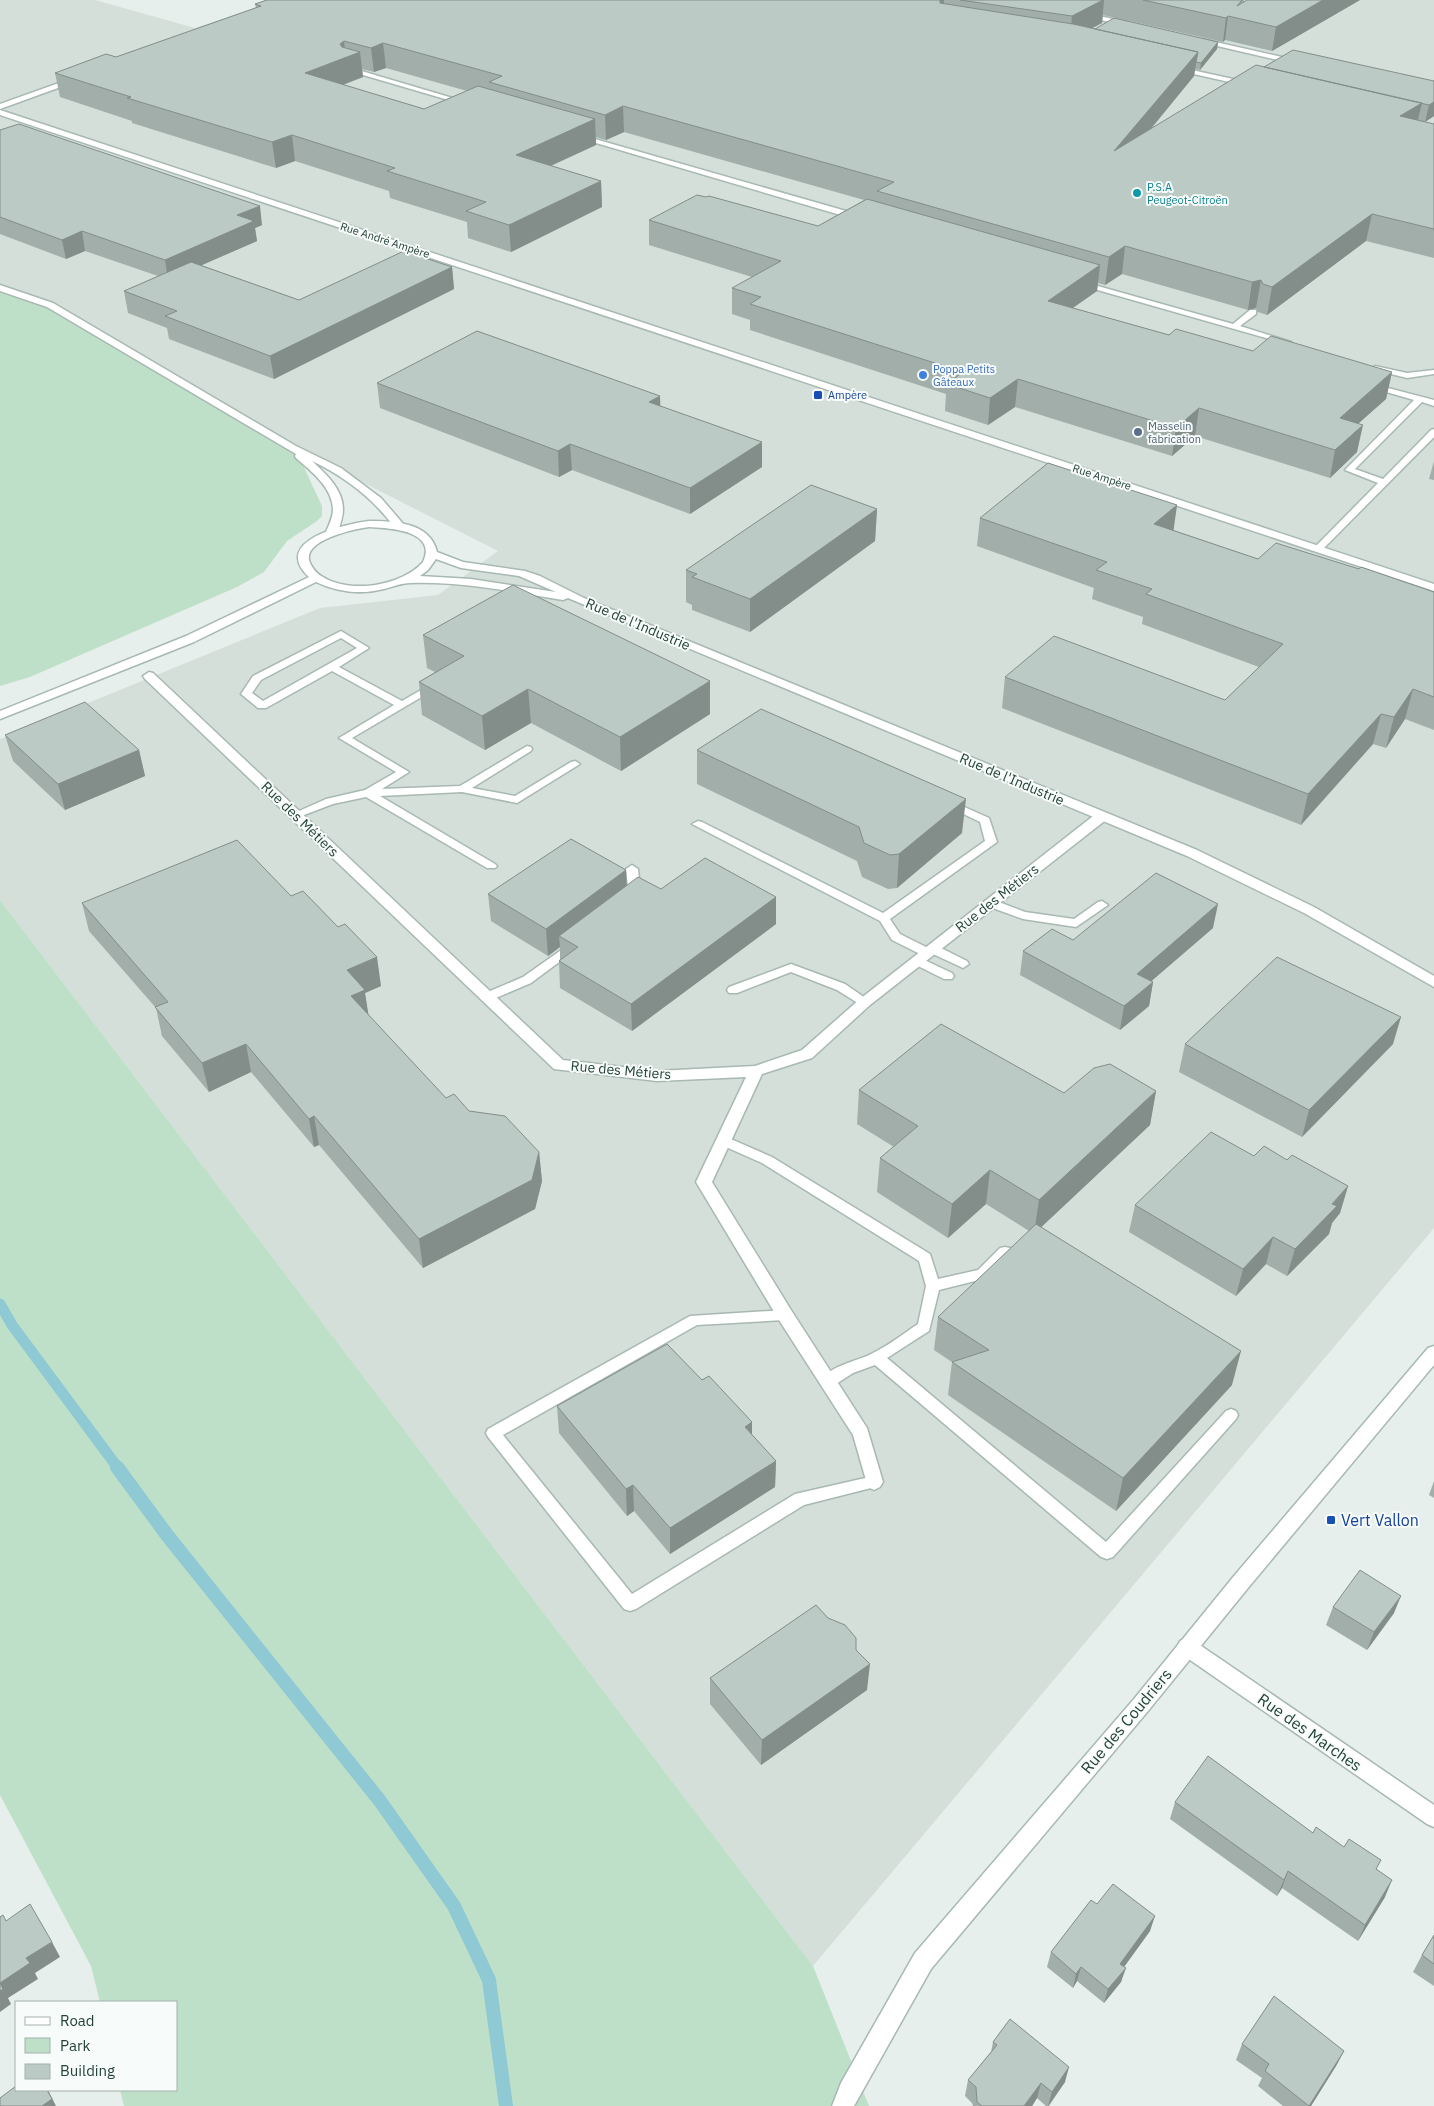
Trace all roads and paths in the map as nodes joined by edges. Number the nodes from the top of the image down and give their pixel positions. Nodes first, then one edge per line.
1 (1076, 12) edge
2 (1113, 21) junction
3 (1132, 25) edge
4 (1105, 26) edge
5 (1190, 38) edge
6 (1276, 58) junction
7 (1269, 62) edge
8 (1305, 64) edge
9 (1172, 67) edge
10 (348, 69) edge
11 (84, 77) edge
12 (1245, 77) edge
13 (1237, 82) junction
14 (1256, 86) edge
15 (472, 105) edge
16 (0, 107) edge
17 (0, 112) edge
18 (577, 136) edge
19 (864, 219) edge
20 (1073, 280) edge
21 (0, 288) edge
22 (1253, 312) edge
23 (1234, 327) junction
24 (1292, 343) edge
25 (1368, 365) edge
26 (769, 367) joint
27 (1434, 372) edge
28 (1407, 376) junction
29 (1434, 381) edge
30 (1365, 384) edge
31 (1420, 399) junction
32 (1434, 403) edge
33 (1434, 432) edge
34 (292, 448) junction
35 (1384, 482) junction
36 (400, 526) junction
37 (332, 532) junction
38 (1318, 549) junction
39 (432, 554) junction
40 (316, 578) junction
41 (408, 579) junction
42 (1434, 588) edge
43 (580, 600) junction
44 (332, 667) junction
45 (149, 676) dead end
46 (425, 692) edge
47 (402, 705) junction
48 (0, 715) edge
49 (527, 749) dead end
50 (575, 764) dead end
51 (462, 789) junction
52 (368, 793) junction
53 (940, 800) edge
54 (296, 815) junction
55 (1102, 816) junction
56 (698, 824) dead end
57 (491, 866) dead end
58 (632, 869) dead end
59 (992, 903) junction
60 (628, 904) edge
61 (1102, 905) dead end
62 (884, 918) junction
63 (581, 939) edge
64 (927, 954) junction
65 (963, 964) dead end
66 (948, 976) dead end
67 (1434, 982) edge
68 (733, 990) dead end
69 (487, 997) junction
70 (865, 1002) junction
71 (756, 1071) junction
72 (724, 1141) junction
73 (1006, 1252) edge
74 (933, 1286) junction
75 (785, 1315) junction
76 (1434, 1353) edge
77 (877, 1358) junction
78 (828, 1382) junction
79 (1231, 1415) dead end
80 (874, 1482) joint
81 (1187, 1647) junction
82 (1434, 1817) edge
83 (843, 2106) edge

1 - 2 lane
2 - 3 lane
2 - 4 lane
5 - 6 lane
6 - 7 lane
6 - 8 lane
9 - 13 lane
10 - 15 lane
11 - 16 street
12 - 13 lane
13 - 14 lane
17 - 26 street, Rue André Ampère
18 - 19 lane
20 - 23 lane
21 - 34 street
22 - 23 lane
23 - 24 lane
25 - 28 lane
26 - 38 street, Rue Ampère
27 - 28 lane
28 - 29 lane
30 - 31 lane
31 - 32 lane
31 - 35 lane
33 - 35 lane
34 - 36 street
34 - 37 street
35 - 38 lane
36 - 37 street
36 - 39 street
37 - 40 street
38 - 42 street, Rue Ampère
39 - 41 street
39 - 43 street, Rue de l'Industrie
40 - 41 street
40 - 48 street
41 - 43 street, Rue de l'Industrie
43 - 55 street, Rue de l'Industrie
44 - 44 lane
44 - 47 lane
45 - 54 street, Rue des Métiers
46 - 47 lane
47 - 52 lane
49 - 51 lane
50 - 51 lane
51 - 52 lane
52 - 54 lane
52 - 57 lane
53 - 62 lane
54 - 69 street, Rue des Métiers
55 - 59 street, Rue des Métiers
55 - 67 street, Rue de l'Industrie
56 - 62 lane
58 - 60 lane
59 - 61 lane
59 - 64 street, Rue des Métiers
62 - 64 lane
63 - 69 lane
64 - 65 lane
64 - 66 lane
64 - 70 street, Rue des Métiers
68 - 70 lane
69 - 71 street, Rue des Métiers
70 - 71 street, Rue des Métiers
71 - 72 street
72 - 74 lane
72 - 75 street
73 - 74 lane
74 - 77 lane
75 - 78 street
75 - 80 lane
76 - 81 street, Rue des Coudriers
77 - 78 lane
77 - 79 lane
78 - 80 street
81 - 82 street, Rue des Marches
81 - 83 street, Rue des Coudriers

